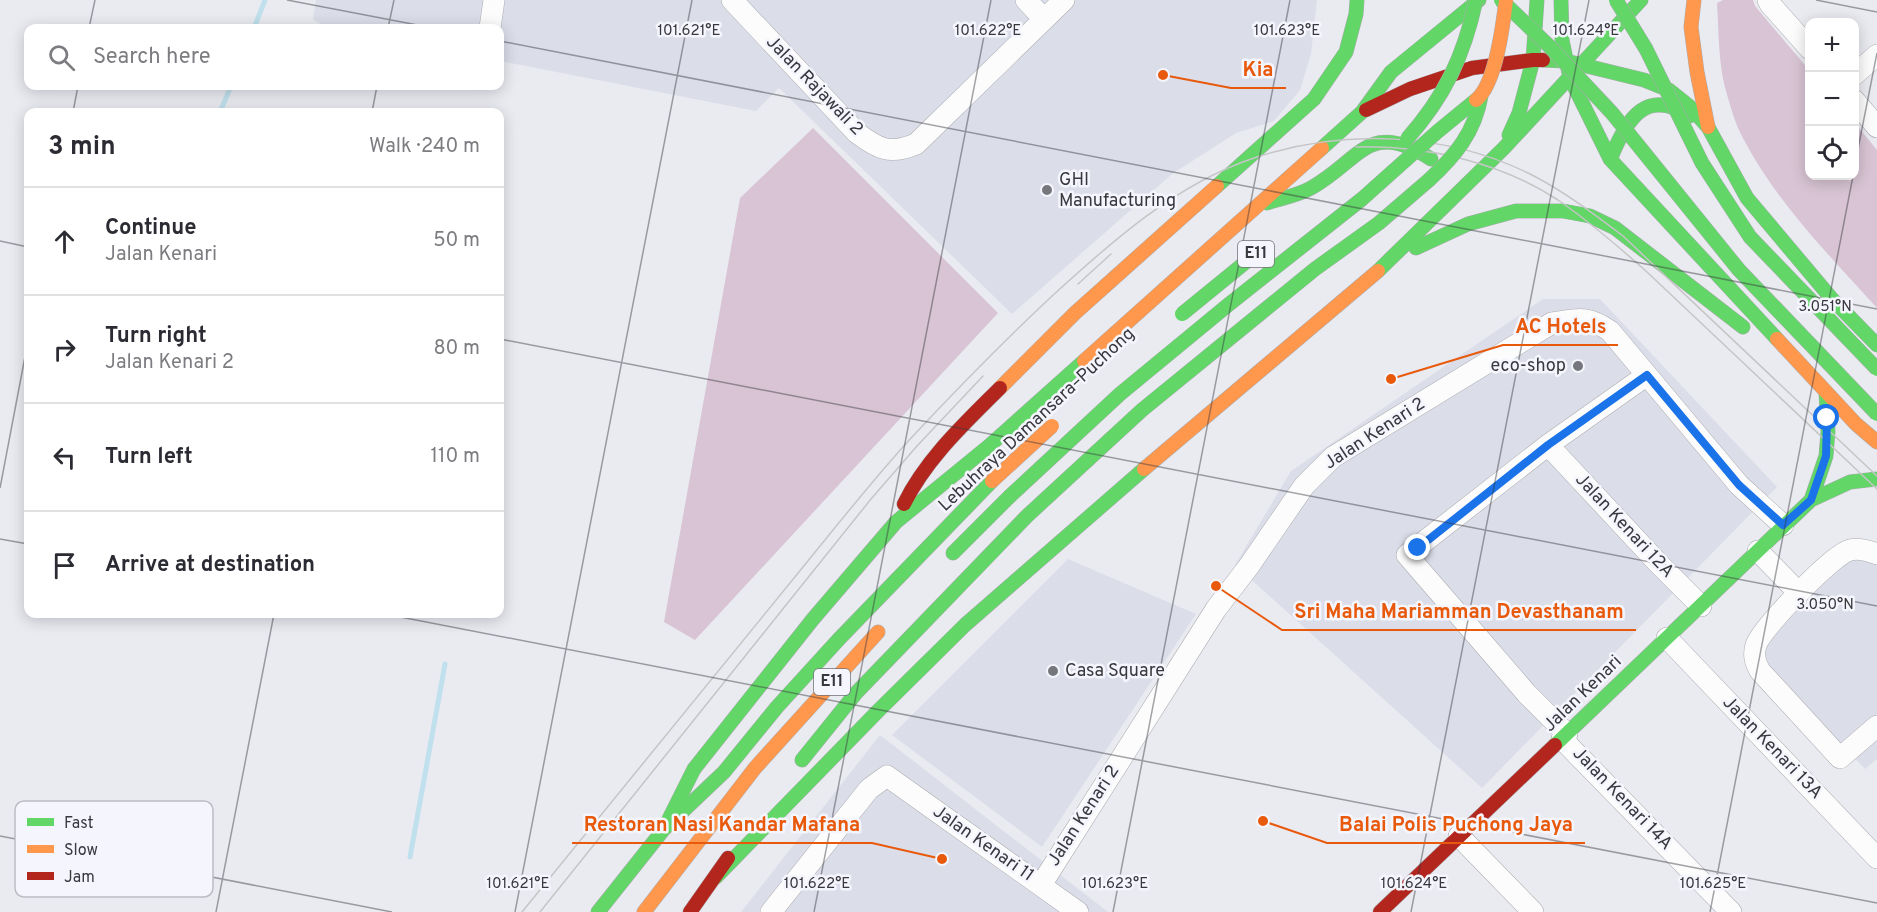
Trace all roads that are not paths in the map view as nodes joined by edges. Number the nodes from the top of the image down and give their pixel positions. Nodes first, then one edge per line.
1 (494, 0) edge
2 (732, 0) edge
3 (1026, 0) edge
4 (1064, 0) edge
5 (1357, 0) edge
6 (1478, 0) edge
7 (1503, 0) edge
8 (1537, 0) edge
9 (1561, 0) edge
10 (1616, 0) edge
11 (1641, 0) edge
12 (1694, 0) edge
13 (1768, 0) edge
14 (1044, 19) junction
15 (491, 24) edge
16 (1805, 44) edge
17 (1877, 55) edge
18 (1533, 60) junction
19 (1566, 61) junction
20 (1583, 64) junction
21 (1857, 72) edge
22 (1570, 78) junction
23 (1481, 96) junction
24 (1859, 106) edge
25 (1362, 112) junction
26 (1708, 127) junction
27 (1877, 127) edge
28 (1504, 148) junction
29 (1388, 153) dead end
30 (1610, 159) junction
31 (1254, 207) junction
32 (1445, 208) junction
33 (1276, 239) dead end
34 (1392, 259) junction
35 (1168, 325) dead end
36 (1778, 341) junction
37 (1877, 345) edge
38 (1877, 369) edge
39 (1647, 375) junction
40 (1826, 392) junction
41 (1877, 414) edge
42 (1059, 421) dead end
43 (1877, 442) edge
44 (1548, 445) junction
45 (1877, 479) edge
46 (1811, 500) junction
47 (896, 522) junction
48 (1783, 525) junction
49 (1758, 551) junction
50 (1869, 552) edge
51 (945, 561) dead end
52 (1799, 593) junction
53 (1701, 606) junction
54 (891, 618) dead end
55 (1667, 639) junction
56 (856, 693) junction
57 (1877, 726) edge
58 (1565, 736) junction
59 (801, 739) dead end
60 (795, 768) dead end
61 (770, 771) dead end
62 (753, 819) dead end
63 (664, 829) junction
64 (1459, 836) junction
65 (1877, 858) edge
66 (716, 878) junction
67 (669, 880) junction
68 (1041, 885) junction
69 (598, 912) edge
70 (644, 912) edge
71 (690, 912) edge
72 (771, 912) edge
73 (1078, 912) edge
74 (1380, 912) edge
75 (1533, 912) edge
76 (1731, 912) edge

1 - 15 street
2 - 14 street, Jalan Rajawali 2
3 - 14 street
4 - 14 street, Jalan Rajawali 2
5 - 47 main road
6 - 25 main road
6 - 29 main road, bridge
7 - 23 main road, Lebuhraya Damansara–Puchong / E11, bridge
7 - 41 main road, bridge
8 - 18 main road
9 - 19 main road
10 - 38 main road, bridge
11 - 20 main road
12 - 26 main road
13 - 16 street
17 - 21 street
18 - 19 main road
18 - 25 main road
18 - 28 main road
19 - 20 main road
19 - 22 main road
20 - 22 main road
20 - 26 main road
22 - 28 main road
22 - 30 main road
23 - 51 main road, Lebuhraya Damansara–Puchong / E11, bridge
23 - 56 main road, bridge
24 - 27 street
25 - 31 main road
26 - 30 main road
26 - 37 main road
28 - 32 main road
30 - 36 main road
31 - 32 main road
31 - 47 main road
32 - 34 main road
33 - 35 main road, E11, bridge
34 - 36 main road
34 - 66 main road
36 - 40 main road
39 - 44 street
39 - 48 street, Jalan Kenari 2
39 - 68 street, Jalan Kenari 2
40 - 43 main road
40 - 46 main road, Jalan Kenari
42 - 63 main road, Lebuhraya Damansara–Puchong / E11, bridge
44 - 53 street, Jalan Kenari 12A
44 - 58 street, Jalan Kenari 14A
45 - 46 main road, Jalan Kenari
46 - 48 main road, Jalan Kenari
47 - 63 main road
48 - 49 main road, Jalan Kenari
49 - 52 street
49 - 53 main road, Jalan Kenari
50 - 52 street
52 - 57 street
53 - 55 main road, Jalan Kenari
54 - 67 main road, E11
55 - 58 main road, Jalan Kenari
55 - 65 street, Jalan Kenari 13A
56 - 59 main road
56 - 60 main road
58 - 64 main road, Jalan Kenari
58 - 76 street, Jalan Kenari 14A
61 - 67 main road
62 - 66 main road
63 - 69 main road, Lebuhraya Damansara–Puchong / E11
64 - 74 main road, Jalan Kenari
64 - 75 street
66 - 71 main road
67 - 70 main road, E11
68 - 72 street, Jalan Kenari 11
68 - 73 street, Jalan Kenari 11

